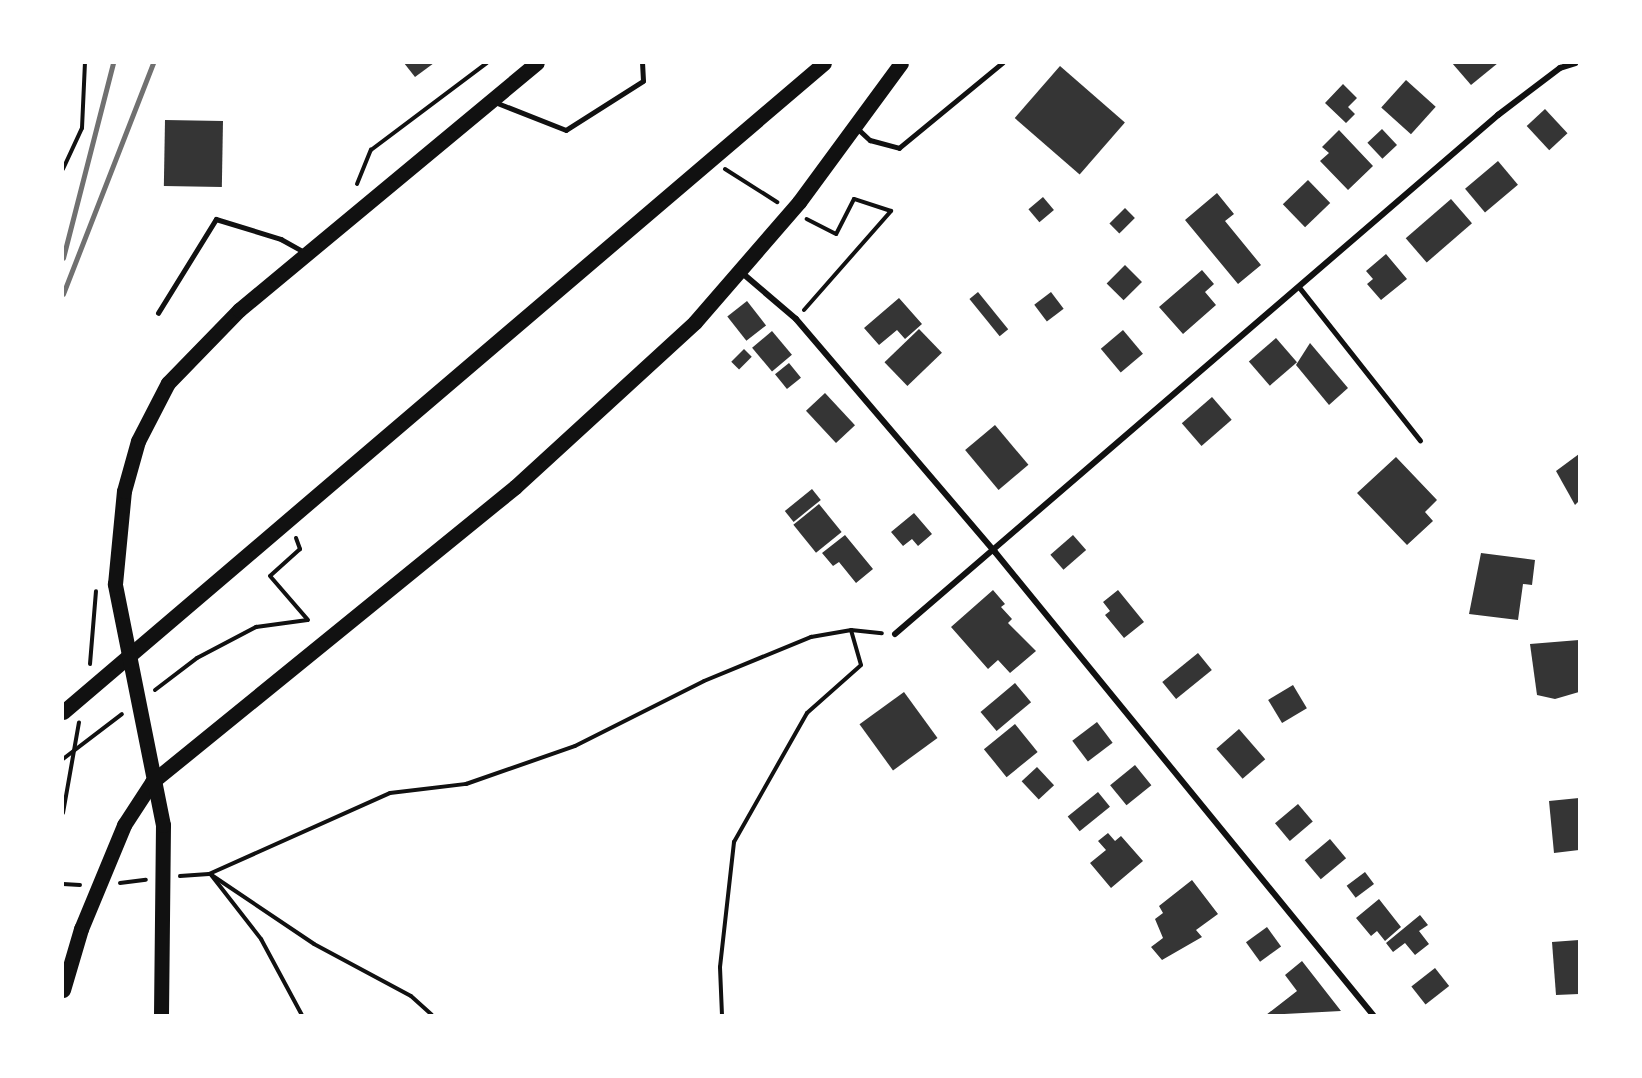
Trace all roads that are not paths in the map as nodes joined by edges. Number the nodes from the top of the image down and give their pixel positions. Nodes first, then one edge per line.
1 (537, 63) edge
2 (642, 63) edge
3 (824, 63) edge
4 (901, 63) edge
5 (1002, 63) edge
6 (1575, 63) edge
7 (490, 100) junction
8 (854, 125) junction
9 (306, 253) junction
10 (741, 272) junction
11 (1300, 288) junction
12 (158, 313) dead end
13 (1420, 440) dead end
14 (995, 552) junction
15 (895, 634) road end
16 (63, 712) edge
17 (152, 782) junction
18 (63, 990) edge
19 (161, 1015) edge
20 (1373, 1015) edge

1 - 7 main road
2 - 7 lane
3 - 16 main road
4 - 8 main road
5 - 8 lane
6 - 11 street
7 - 9 main road
8 - 10 main road
9 - 12 lane
9 - 17 main road
10 - 14 street
10 - 17 main road
11 - 13 lane
11 - 14 street
14 - 15 street
14 - 20 street
17 - 18 main road
17 - 19 main road

